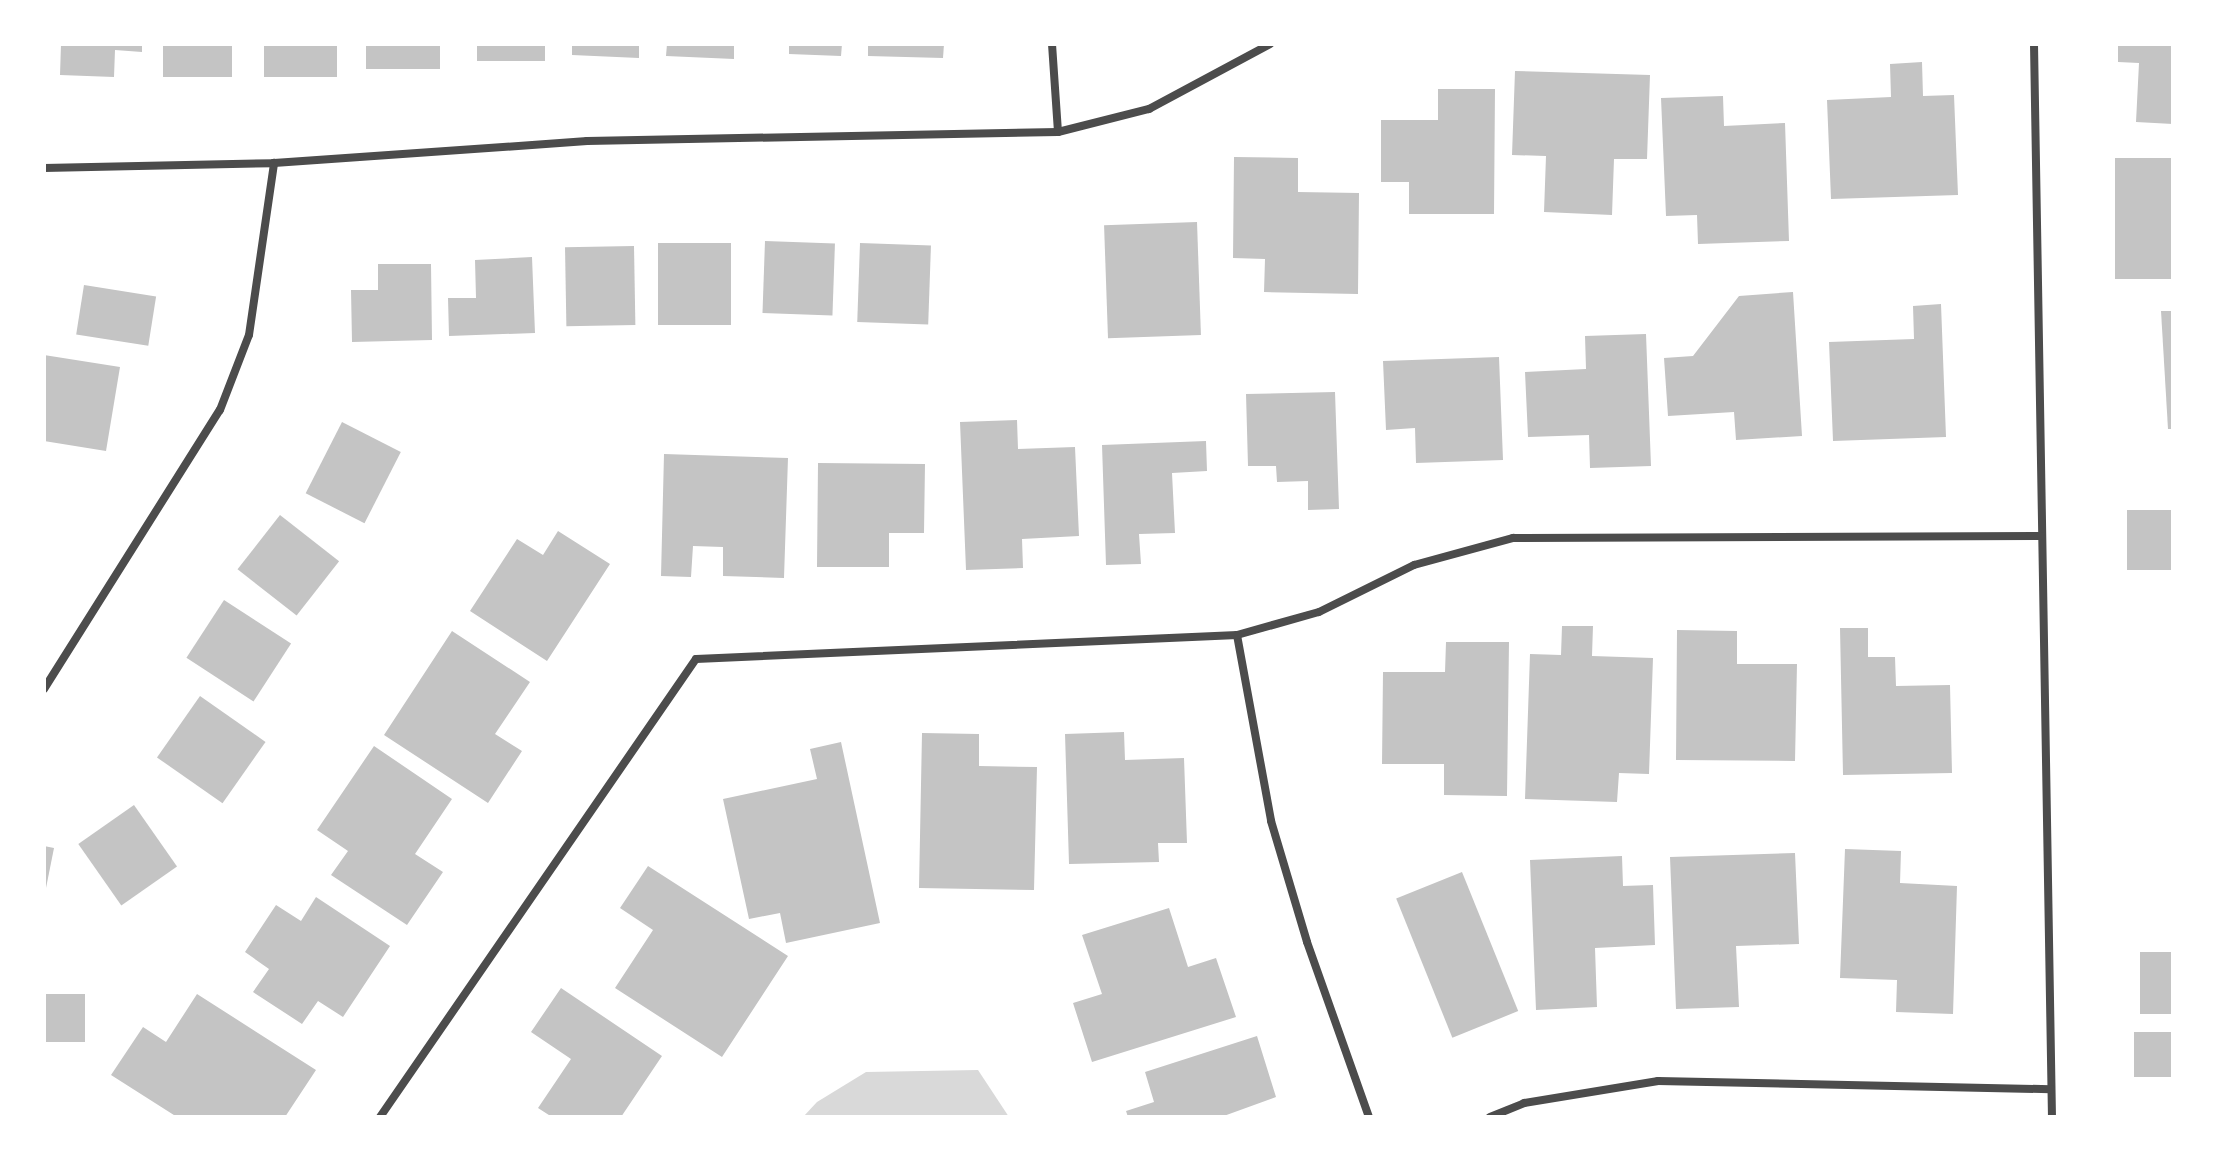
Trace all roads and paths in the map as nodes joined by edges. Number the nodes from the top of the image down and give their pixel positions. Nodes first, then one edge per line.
1 (1052, 44) edge
2 (1270, 44) edge
3 (2034, 44) edge
4 (1058, 132) junction
5 (274, 163) junction
6 (44, 168) edge
7 (2041, 536) junction
8 (1237, 635) junction
9 (44, 689) edge
10 (2051, 1089) junction
11 (380, 1117) edge
12 (1369, 1117) edge
13 (1490, 1117) edge
14 (2052, 1117) edge

1 - 4 street
2 - 4 street
3 - 7 street
4 - 5 street
5 - 6 street
5 - 9 street
7 - 8 street
7 - 10 street
8 - 11 street
8 - 12 street
10 - 13 street
10 - 14 street

